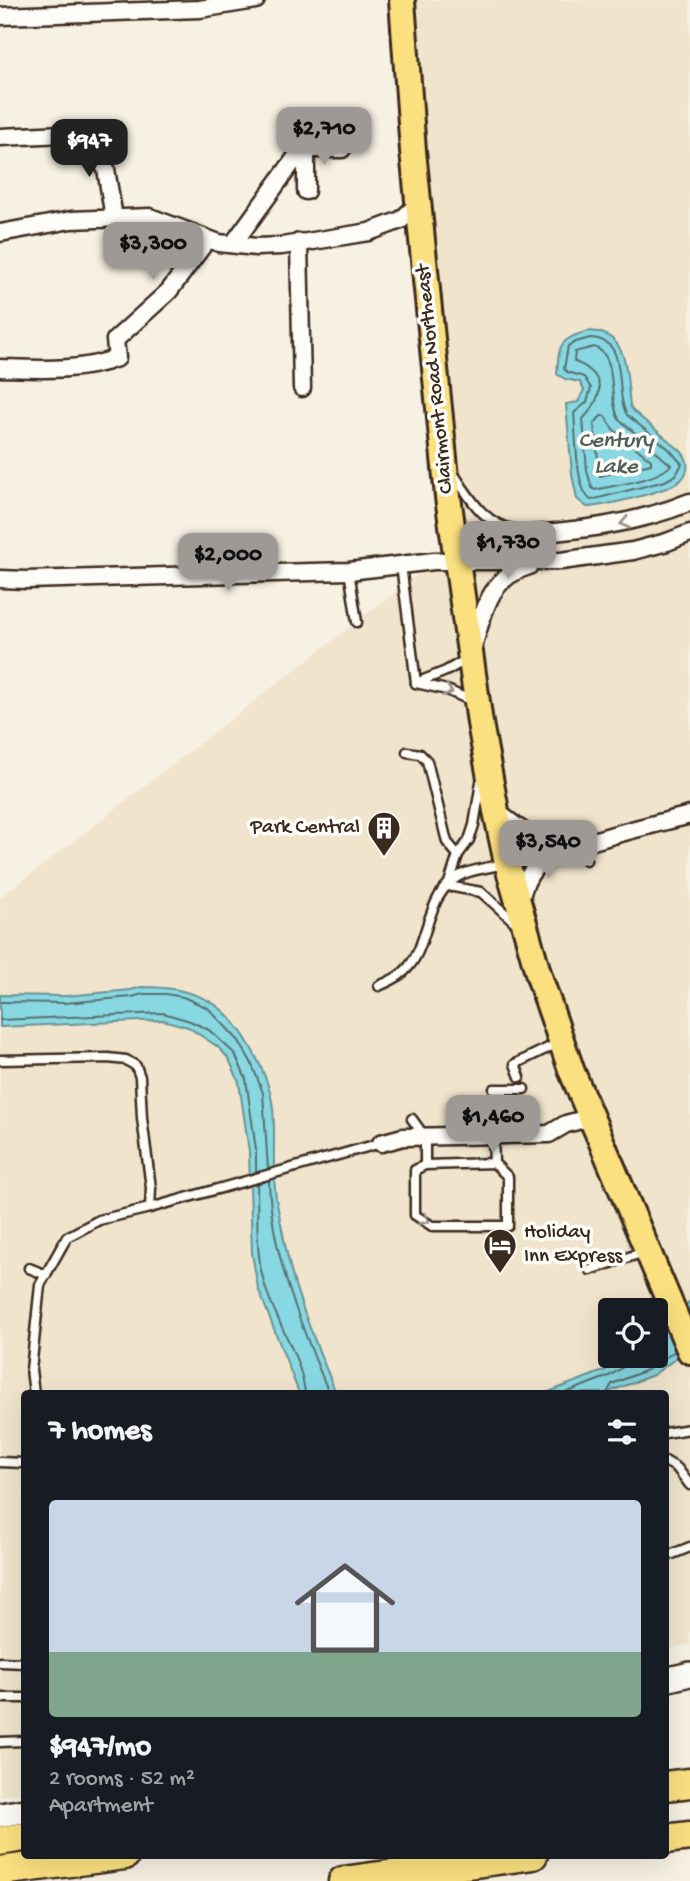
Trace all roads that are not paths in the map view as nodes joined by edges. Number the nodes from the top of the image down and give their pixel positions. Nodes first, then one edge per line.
1 (256, 0) edge
2 (402, 0) edge
3 (229, 1) edge
4 (99, 6) edge
5 (0, 16) edge
6 (0, 137) edge
7 (306, 149) junction
8 (342, 149) dead end
9 (306, 191) dead end
10 (418, 204) junction
11 (114, 218) junction
12 (0, 233) edge
13 (207, 240) junction
14 (299, 242) junction
15 (233, 244) junction
16 (0, 368) edge
17 (302, 388) dead end
18 (444, 462) junction
19 (690, 502) edge
20 (543, 533) junction
21 (690, 533) edge
22 (456, 552) junction
23 (561, 561) junction
24 (401, 565) junction
25 (349, 570) junction
26 (0, 579) edge
27 (357, 622) dead end
28 (471, 655) junction
29 (416, 683) junction
30 (478, 704) junction
31 (407, 752) dead end
32 (486, 755) junction
33 (496, 811) junction
34 (690, 815) edge
35 (565, 827) dead end
36 (577, 850) junction
37 (458, 855) junction
38 (508, 863) junction
39 (449, 886) junction
40 (519, 905) junction
41 (526, 931) junction
42 (379, 986) dead end
43 (562, 1041) junction
44 (0, 1060) edge
45 (520, 1077) dead end
46 (494, 1089) dead end
47 (524, 1089) dead end
48 (592, 1117) junction
49 (412, 1119) dead end
50 (493, 1136) junction
51 (425, 1137) junction
52 (381, 1143) joint
53 (494, 1163) junction
54 (425, 1165) junction
55 (150, 1208) junction
56 (647, 1251) junction
57 (29, 1268) dead end
58 (590, 1270) dead end
59 (46, 1275) junction
60 (690, 1351) edge
61 (34, 1390) edge
62 (690, 1429) edge
63 (669, 1432) edge
64 (0, 1462) edge
65 (21, 1462) edge
66 (669, 1463) edge
67 (690, 1485) edge
68 (690, 1548) edge
69 (669, 1556) edge
70 (0, 1662) edge
71 (21, 1662) edge
72 (690, 1674) edge
73 (669, 1679) edge
74 (0, 1698) edge
75 (21, 1698) edge
76 (21, 1741) edge
77 (0, 1742) edge
78 (690, 1783) edge
79 (669, 1786) edge
80 (21, 1812) edge
81 (0, 1815) edge
82 (690, 1836) edge
83 (21, 1838) edge
84 (669, 1839) edge
85 (0, 1841) edge
86 (94, 1859) edge
87 (504, 1859) edge
88 (0, 1871) edge
89 (343, 1881) edge

1 - 3 street
2 - 10 main road, Clairmont Road Northeast
3 - 4 street
4 - 5 street
6 - 11 street
7 - 8 street
7 - 9 street
7 - 15 street
10 - 14 street
10 - 18 main road, Clairmont Road Northeast
11 - 12 street
11 - 13 street
13 - 15 street
13 - 16 street
14 - 15 street
14 - 17 street
18 - 20 lane
18 - 22 main road, Clairmont Road Northeast
19 -> 20 street
20 - 22 street
21 - 23 street
22 - 23 street
22 - 24 street
22 - 28 main road, Clairmont Road Northeast
23 - 28 street
24 - 25 street
24 - 29 lane
25 - 26 street
25 - 27 lane
28 - 29 lane
28 - 30 main road, Clairmont Road Northeast
29 -> 30 lane
30 - 32 main road, Clairmont Road Northeast
31 - 37 lane
32 - 33 main road, Clairmont Road Northeast
32 - 37 lane
33 - 36 street
33 - 38 main road, Clairmont Road Northeast
34 - 36 street
35 - 36 lane
36 - 40 street
37 - 39 lane
38 - 39 lane
38 - 40 main road, Clairmont Road Northeast
39 - 41 lane
39 - 42 lane
40 - 41 main road, Clairmont Road Northeast
41 - 43 main road, Clairmont Road Northeast
43 - 45 lane
43 - 48 main road, Clairmont Road Northeast
44 - 55 lane
46 - 47 lane
48 - 50 street
48 - 56 main road, Clairmont Road Northeast
49 - 51 lane
50 - 51 street
50 - 53 lane
51 - 52 street
51 - 54 lane
52 - 55 lane
53 - 54 lane
54 -> 53 lane
55 - 59 lane
56 - 58 lane
56 - 60 main road, Clairmont Road Northeast
57 - 59 lane
59 - 61 lane
62 - 63 lane
64 - 65 lane
66 - 67 lane
68 - 69 lane
70 - 71 lane
72 - 73 main road
74 - 75 lane
76 - 77 lane
78 - 79 highway
80 - 81 main road
82 - 84 highway
83 - 85 highway
86 - 88 highway
87 - 89 highway

